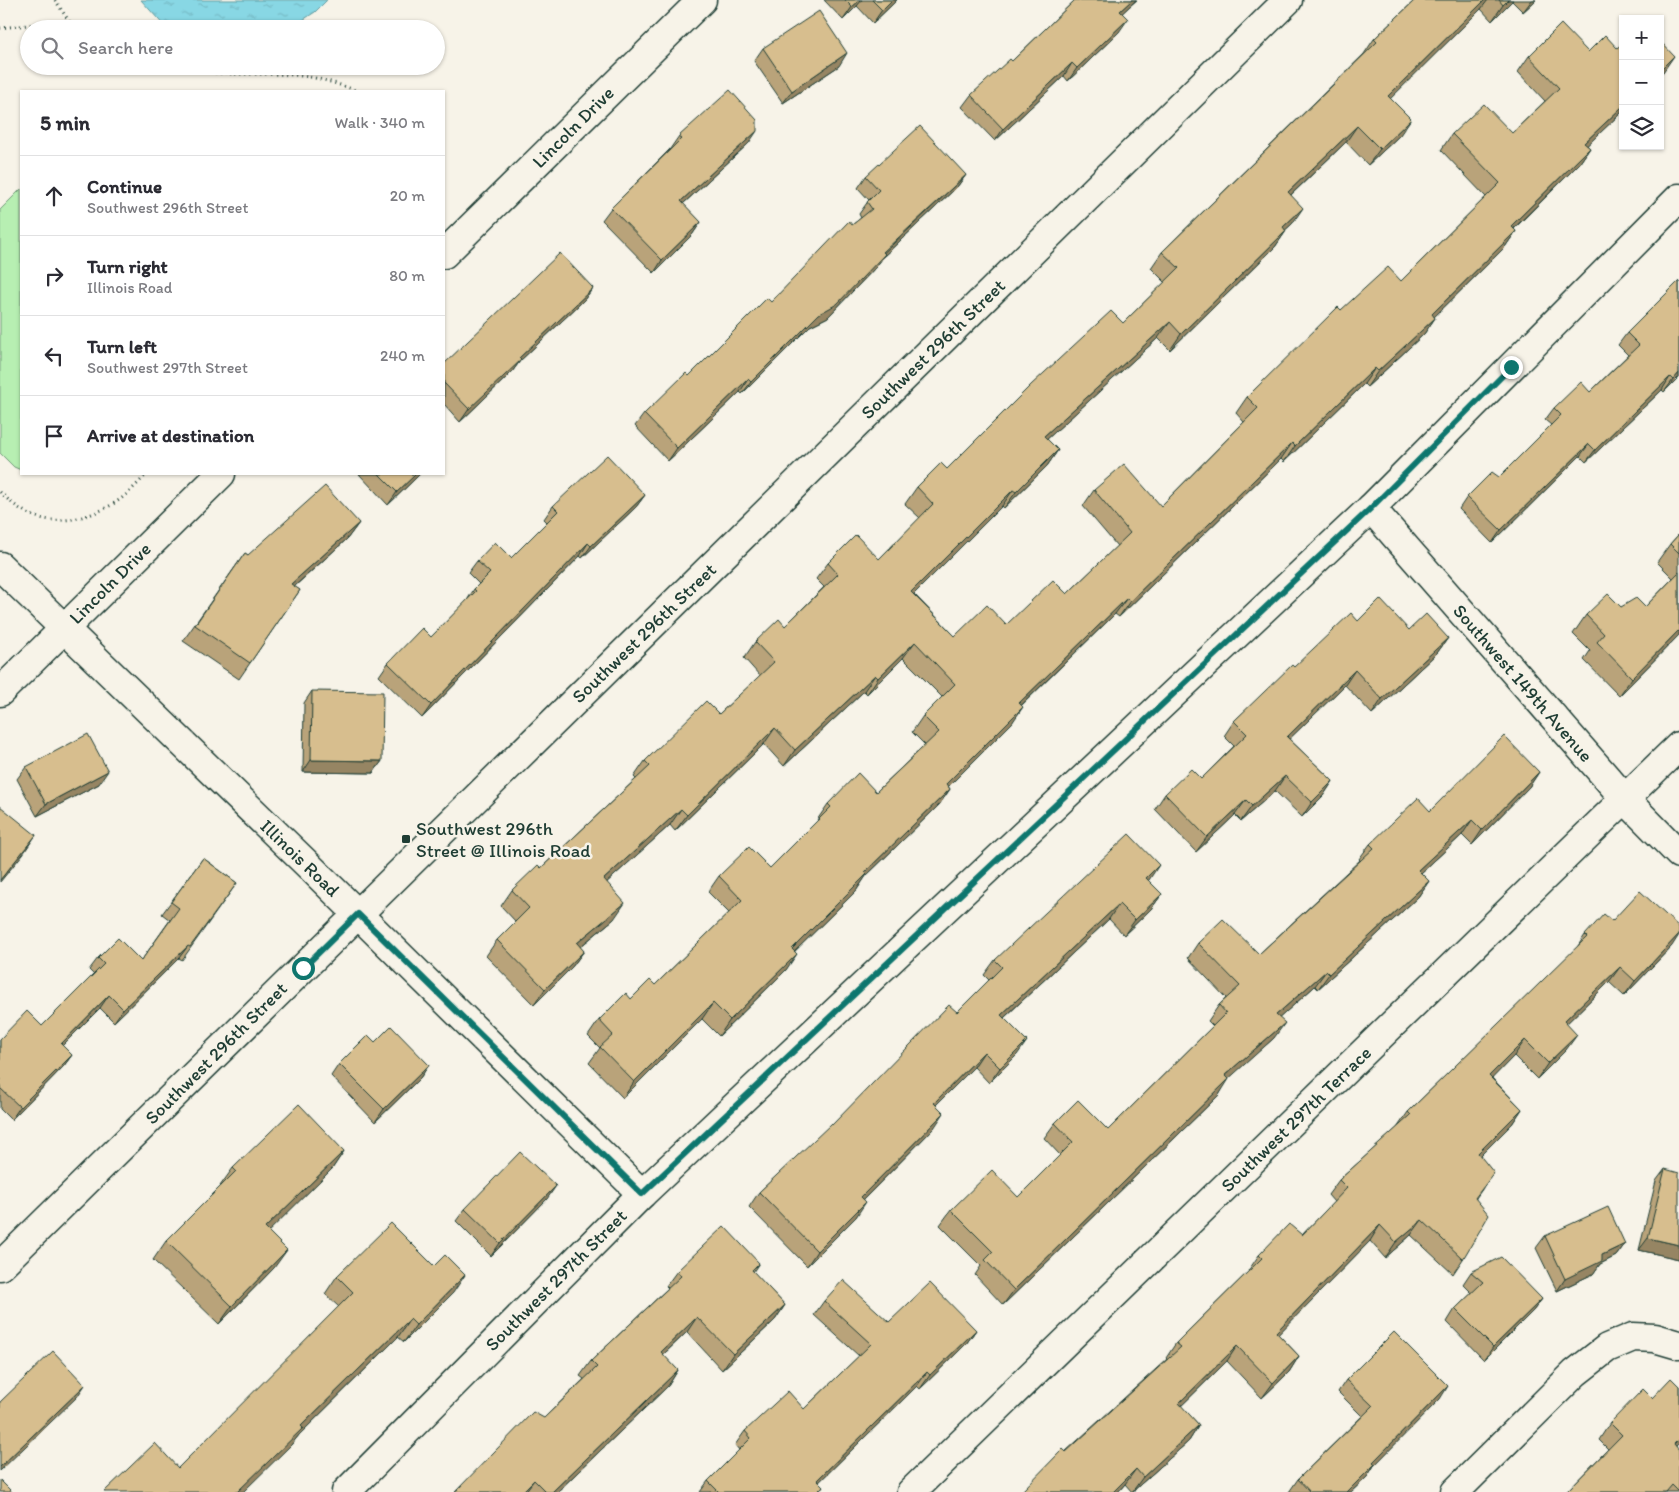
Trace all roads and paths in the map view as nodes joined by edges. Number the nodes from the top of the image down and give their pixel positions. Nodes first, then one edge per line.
1 (55, 0) edge
2 (702, 0) edge
3 (1288, 0) edge
4 (68, 20) edge
5 (20, 26) edge
6 (0, 28) edge
7 (280, 75) edge
8 (354, 90) edge
9 (1679, 198) edge
10 (445, 253) edge
11 (146, 475) edge
12 (219, 475) edge
13 (0, 492) edge
14 (1371, 508) junction
15 (0, 566) edge
16 (63, 629) junction
17 (0, 692) edge
18 (1679, 746) edge
19 (1626, 800) junction
20 (1679, 854) edge
21 (358, 914) junction
22 (642, 1194) junction
23 (0, 1266) edge
24 (1679, 1345) edge
25 (346, 1492) edge
26 (911, 1492) edge
27 (1455, 1492) edge

1 - 4 path
2 - 10 street, Lincoln Drive
3 - 21 street, Southwest 296th Street
5 - 6 path
7 - 8 path
9 - 14 street, Southwest 297th Street
11 - 13 path
12 - 16 street, Lincoln Drive
14 - 19 street, Southwest 149th Avenue
14 - 22 street, Southwest 297th Street
15 - 16 street, Illinois Road
16 - 17 street, Lincoln Drive
16 - 21 street, Illinois Road
18 - 19 street, Southwest 297th Terrace
19 - 20 street, Southwest 149th Avenue
19 - 26 street, Southwest 297th Terrace
21 - 22 street, Illinois Road
21 - 23 street, Southwest 296th Street
22 - 25 street, Southwest 297th Street
24 - 27 street

